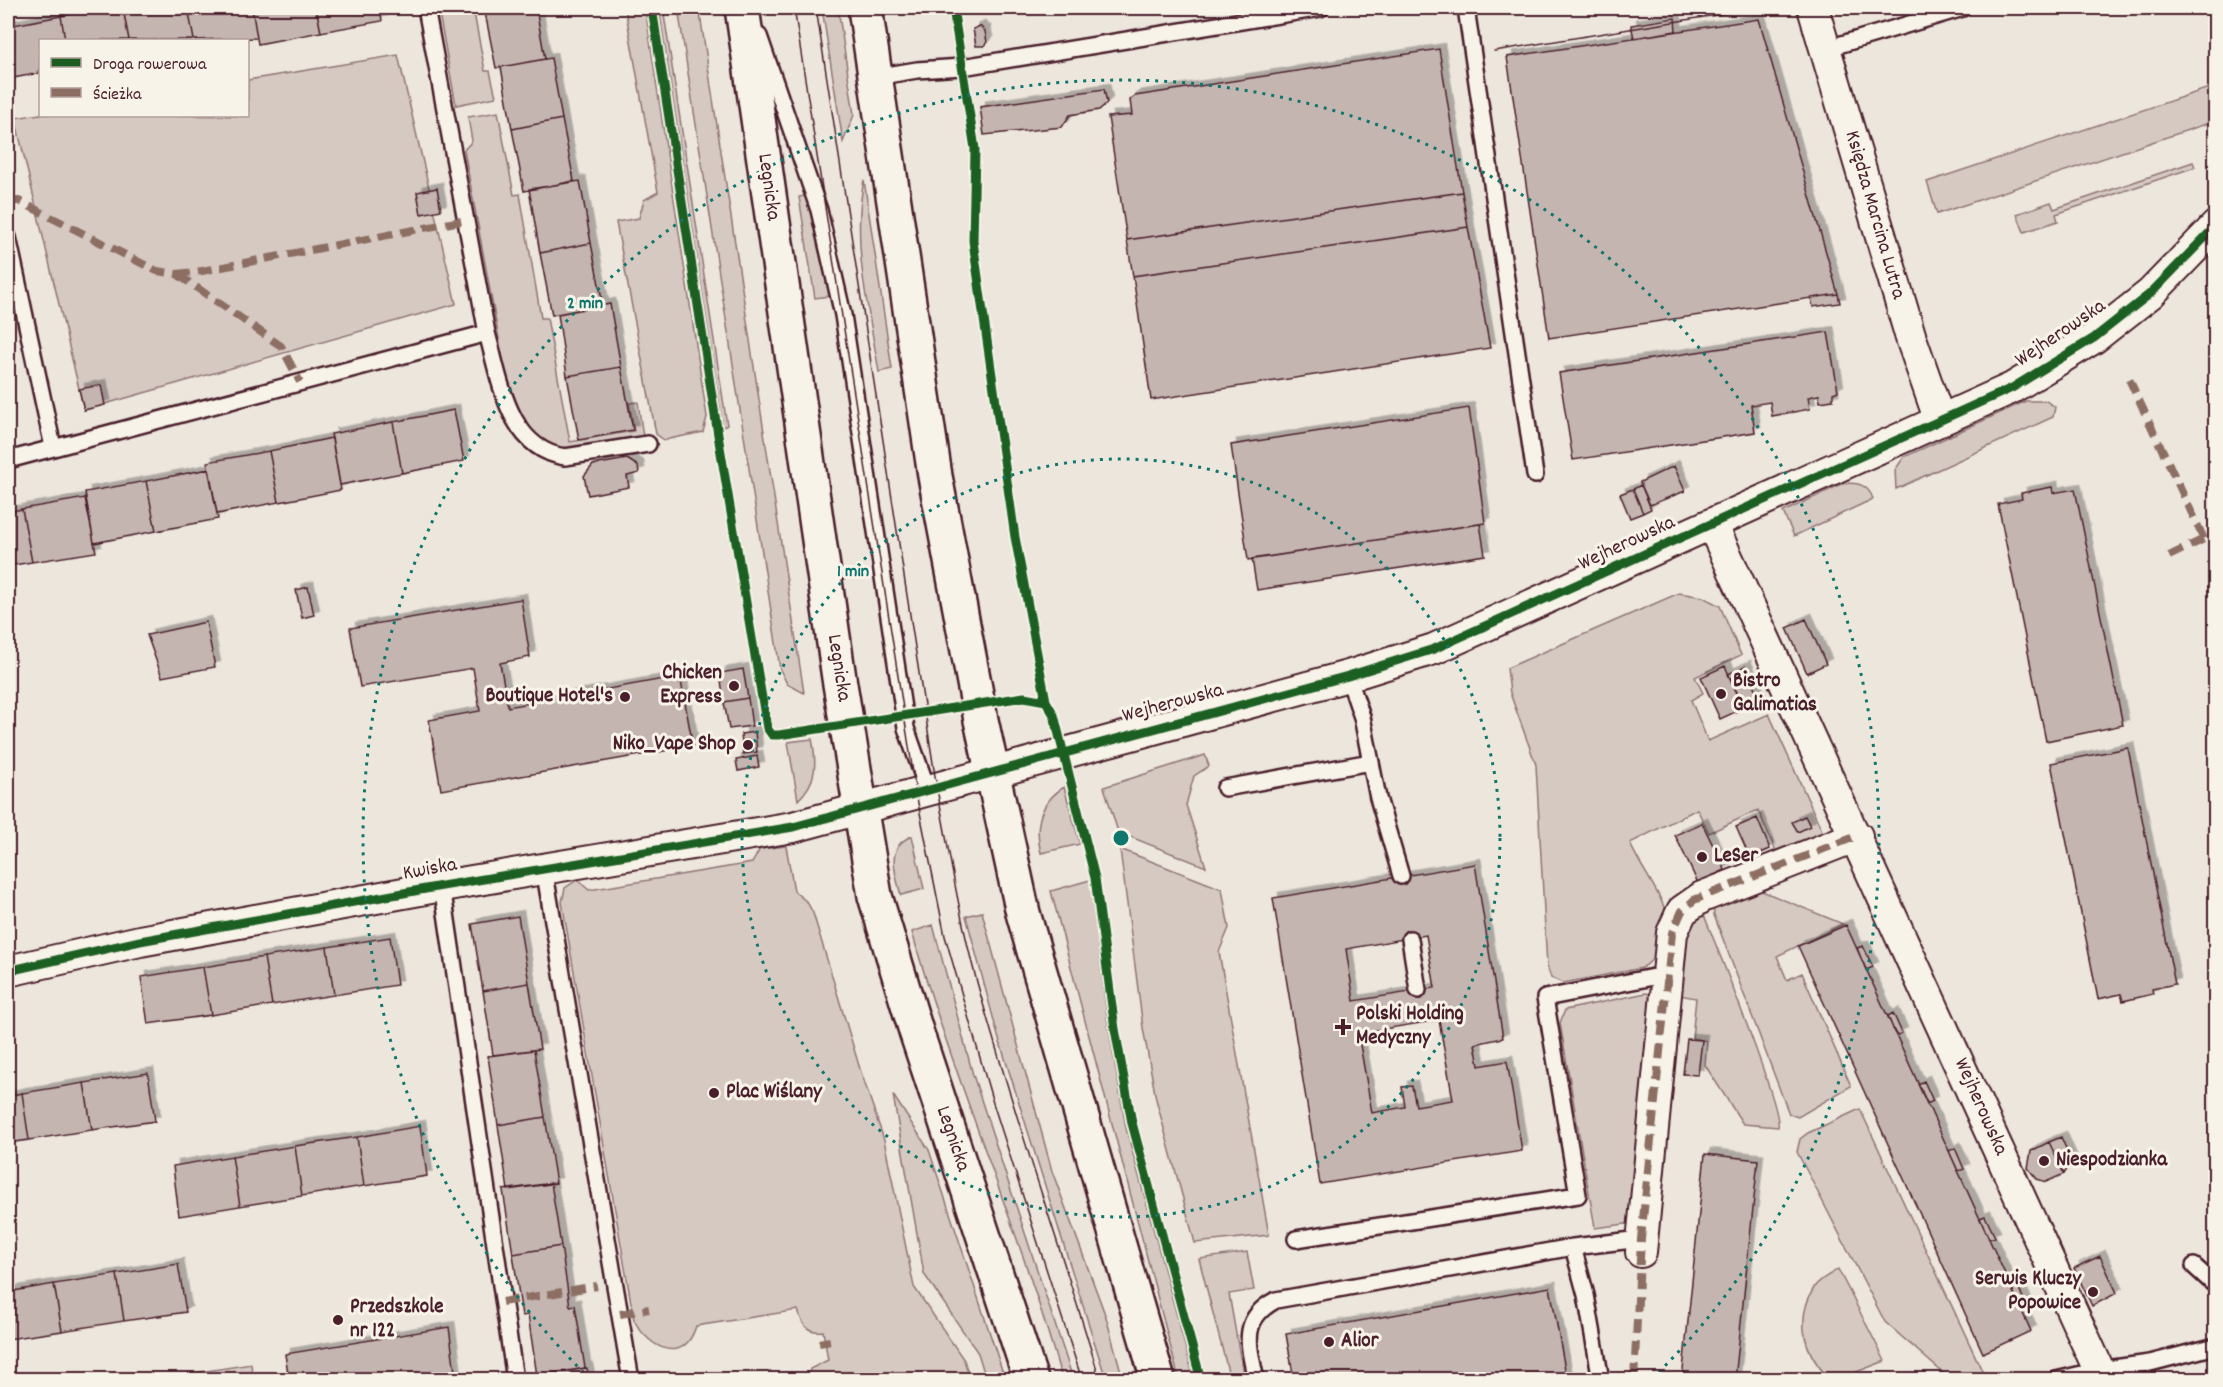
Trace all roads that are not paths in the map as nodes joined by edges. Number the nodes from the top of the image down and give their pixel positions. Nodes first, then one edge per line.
1 (426, 8) edge
2 (742, 8) edge
3 (749, 8) edge
4 (865, 8) edge
5 (1321, 8) edge
6 (1466, 8) edge
7 (1814, 8) edge
8 (1963, 8) edge
9 (1825, 49) junction
10 (875, 77) junction
11 (2216, 226) edge
12 (8, 237) edge
13 (487, 333) junction
14 (1940, 421) junction
15 (648, 444) dead end
16 (53, 447) junction
17 (8, 460) edge
18 (1535, 475) dead end
19 (1712, 524) junction
20 (1348, 676) junction
21 (1371, 762) junction
22 (994, 771) junction
23 (927, 788) junction
24 (1225, 788) dead end
25 (859, 808) junction
26 (1857, 837) junction
27 (544, 868) junction
28 (1401, 876) dead end
29 (442, 886) junction
30 (1410, 939) dead end
31 (8, 971) edge
32 (1669, 974) junction
33 (1418, 990) dead end
34 (1296, 1239) dead end
35 (1641, 1246) joint
36 (1573, 1248) junction
37 (2194, 1266) dead end
38 (2216, 1287) edge
39 (2216, 1346) edge
40 (2100, 1375) edge
41 (515, 1380) edge
42 (631, 1380) edge
43 (1031, 1380) edge
44 (1158, 1380) edge
45 (1256, 1380) edge
46 (1601, 1380) edge
47 (2056, 1380) edge

1 - 13 lane
2 - 25 main road, Legnicka
3 - 23 lane
4 - 10 main road
5 - 10 lane
6 - 18 lane
7 - 9 street, Księdza Marcina Lutra
8 - 9 lane
9 - 14 street, Księdza Marcina Lutra
10 - 22 main road
11 - 14 street, Wejherowska
12 - 16 lane
13 - 15 lane
13 - 16 lane
14 - 19 street, Wejherowska
16 - 17 lane
19 - 20 street, Wejherowska
19 - 26 street, Wejherowska
20 - 21 lane
20 - 22 street, Wejherowska
21 - 24 lane
21 - 28 lane
22 - 23 street, Wejherowska
22 - 44 main road
23 - 25 street, Kwiska
25 - 27 street, Kwiska
25 - 43 main road, Legnicka
26 - 32 street
26 - 40 street, Wejherowska
27 - 29 street, Kwiska
27 - 42 lane
29 - 31 street, Kwiska
29 - 41 lane
30 - 33 lane
32 - 34 lane
32 - 35 street
35 - 36 lane
36 - 45 lane
36 - 46 lane
37 - 38 lane
39 - 40 lane
40 - 47 lane

